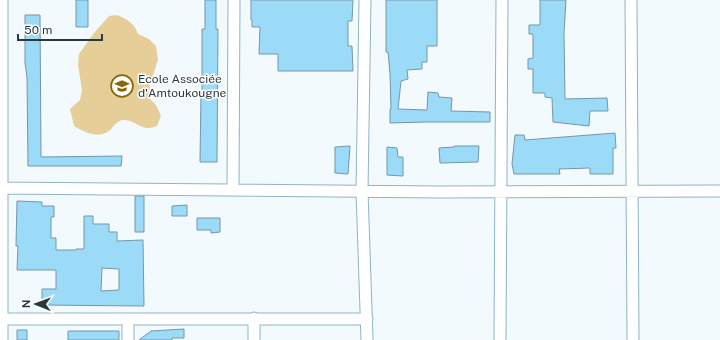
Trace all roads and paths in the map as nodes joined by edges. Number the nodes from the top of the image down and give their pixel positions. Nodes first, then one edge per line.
1 (2, 0) edge
2 (234, 0) edge
3 (365, 0) edge
4 (502, 0) edge
5 (631, 0) edge
6 (1, 188) edge
7 (233, 190) junction
8 (362, 191) junction
9 (720, 191) edge
10 (502, 192) junction
11 (633, 192) junction
12 (254, 318) junction
13 (2, 319) junction
14 (128, 319) junction
15 (367, 319) junction
16 (2, 340) edge
17 (128, 340) edge
18 (254, 340) edge
19 (367, 340) edge
20 (500, 340) edge
21 (633, 340) edge

1 - 6 street
2 - 7 street
3 - 8 street
4 - 10 street
5 - 11 street
6 - 7 street
6 - 13 street
7 - 8 street
8 - 10 street
8 - 15 street
9 - 11 street
10 - 11 street
10 - 20 street
11 - 21 street
12 - 14 street
12 - 15 street
12 - 18 street
13 - 14 street
13 - 16 street
14 - 17 street
15 - 19 street

